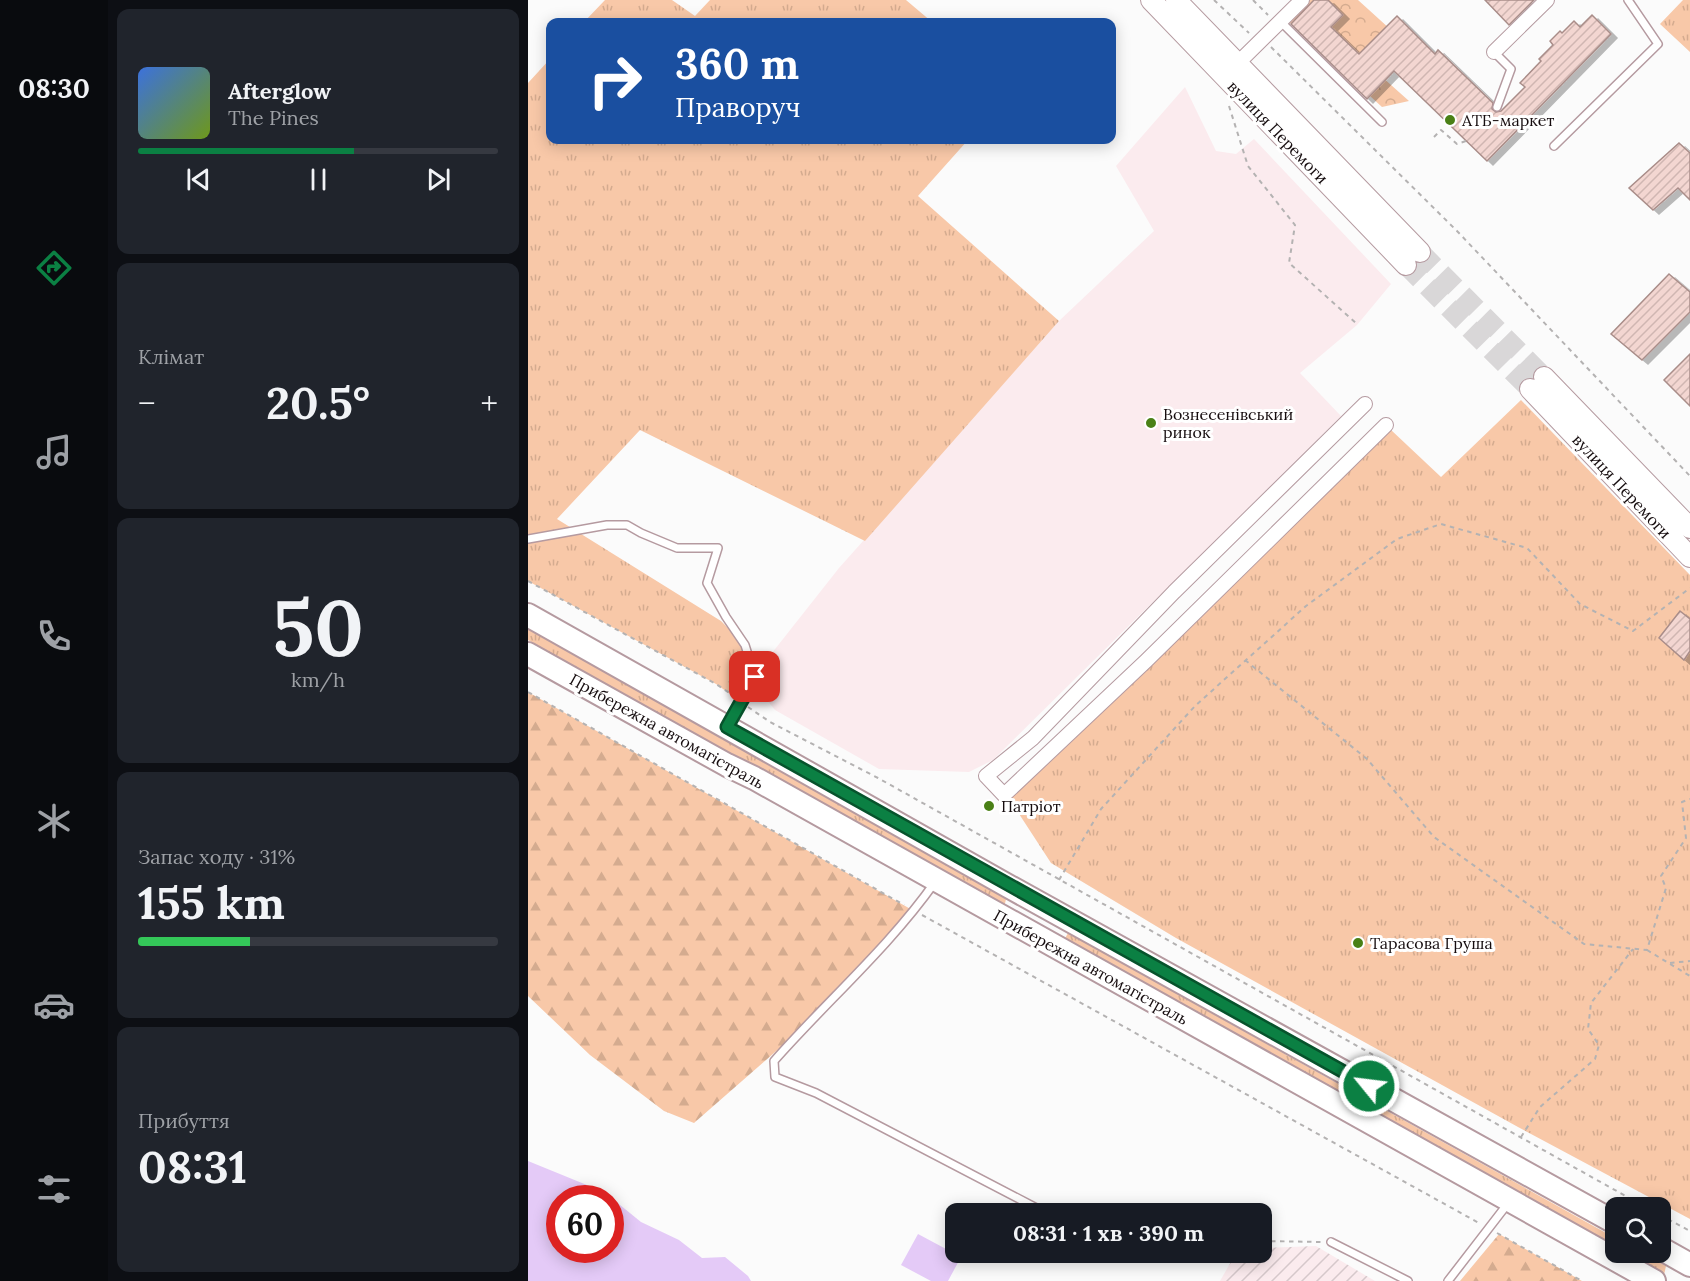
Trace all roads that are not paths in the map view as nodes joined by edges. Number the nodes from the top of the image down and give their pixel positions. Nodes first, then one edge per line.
1 (1151, 0) edge
2 (1302, 0) edge
3 (1547, 0) edge
4 (1628, 0) edge
5 (1185, 5) edge
6 (1279, 22) junction
7 (1494, 52) joint
8 (1238, 63) junction
9 (1497, 107) dead end
10 (1382, 122) dead end
11 (1554, 146) dead end
12 (1365, 404) dead end
13 (1386, 425) dead end
14 (1690, 528) edge
15 (528, 539) edge
16 (1690, 557) edge
17 (528, 615) edge
18 (528, 654) edge
19 (727, 727) junction
20 (936, 880) junction
21 (1008, 886) junction
22 (1008, 920) junction
23 (1081, 927) junction
24 (1056, 948) junction
25 (1510, 1201) junction
26 (1027, 1203) edge
27 (1605, 1217) edge
28 (1331, 1242) road end
29 (1676, 1257) edge
30 (1408, 1281) edge
31 (1448, 1281) edge
32 (1654, 1281) edge
33 (1688, 1281) edge

1 - 8 main road, вулиця Перемоги
2 - 6 street
3 - 7 street
4 - 11 lane
5 - 8 main road, вулиця Перемоги
6 - 8 street
6 - 10 lane
7 - 9 lane
12 - 13 street
14 - 16 main road, вулиця Перемоги
15 - 19 lane
17 - 19 main road, Прибережна автомагістраль
18 - 20 main road, Прибережна автомагістраль
19 - 21 main road, Прибережна автомагістраль
20 - 22 main road, Прибережна автомагістраль
20 - 26 lane
21 - 22 main road
21 - 23 main road, Прибережна автомагістраль
22 - 24 main road, Прибережна автомагістраль
23 - 24 main road
23 - 27 main road, Прибережна автомагістраль
24 - 25 main road, Прибережна автомагістраль
25 - 31 lane
25 - 32 main road, Прибережна автомагістраль
28 - 30 lane
29 - 33 main road

